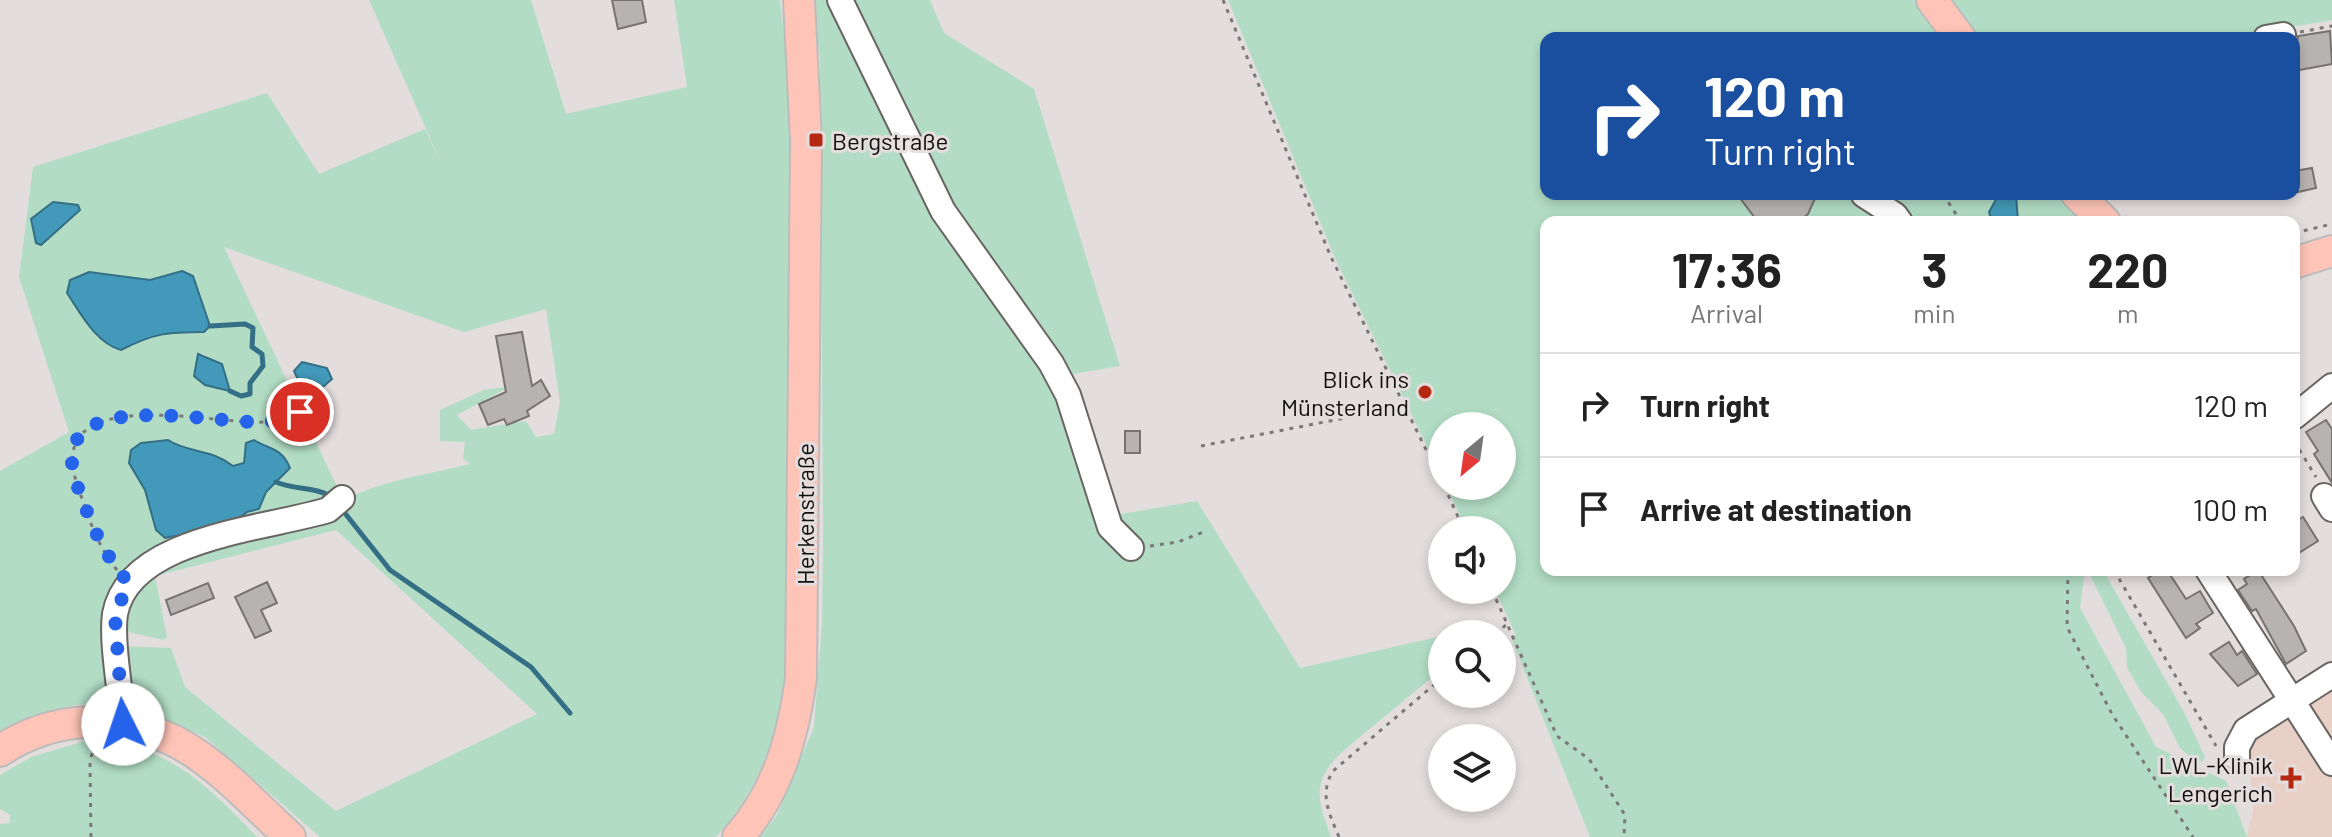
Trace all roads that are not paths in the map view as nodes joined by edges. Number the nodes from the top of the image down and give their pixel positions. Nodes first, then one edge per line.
1 (799, 0) edge
2 (840, 0) edge
3 (1932, 0) edge
4 (1956, 32) edge
5 (1872, 200) edge
6 (2083, 200) edge
7 (1896, 216) edge
8 (2099, 216) edge
9 (2332, 251) edge
10 (2300, 261) edge
11 (2332, 386) edge
12 (2300, 412) edge
13 (342, 498) dead end
14 (1131, 548) road end
15 (2212, 576) edge
16 (2332, 675) edge
17 (2291, 701) junction
18 (111, 723) junction
19 (0, 751) edge
20 (2237, 758) road end
21 (2332, 763) edge
22 (290, 837) edge
23 (738, 837) edge

1 - 23 main road, Herkenstraße
2 - 14 street
3 - 4 main road
5 - 7 street
6 - 8 main road
9 - 10 main road
11 - 12 street
13 - 18 street
15 - 17 street
16 - 17 street
17 - 20 street
17 - 21 street
18 - 19 main road
18 - 22 main road

